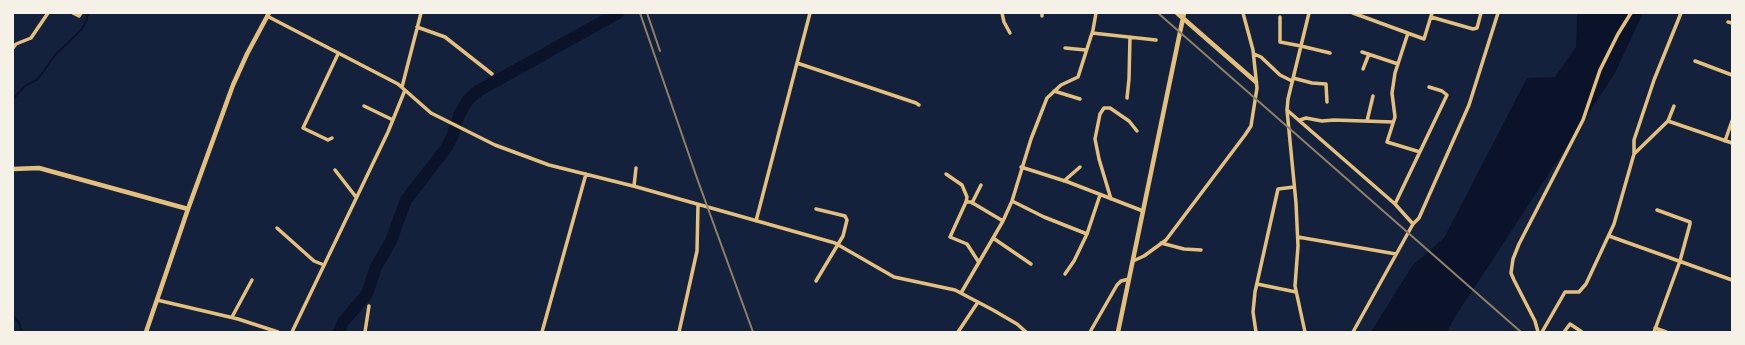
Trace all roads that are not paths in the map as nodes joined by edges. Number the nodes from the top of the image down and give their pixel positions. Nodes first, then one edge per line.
1 (48, 13) edge
2 (73, 13) edge
3 (81, 13) edge
4 (421, 13) edge
5 (810, 13) edge
6 (1002, 13) edge
7 (1096, 13) edge
8 (1177, 13) edge
9 (1243, 13) edge
10 (1309, 13) edge
11 (1353, 13) edge
12 (1481, 13) edge
13 (1498, 13) edge
14 (1631, 13) edge
15 (1681, 13) edge
16 (268, 15) edge
17 (1431, 15) edge
18 (1184, 16) edge
19 (1280, 16) dead end
20 (417, 27) junction
21 (1010, 33) dead end
22 (1092, 33) junction
23 (1408, 33) junction
24 (1130, 37) junction
25 (1156, 40) dead end
26 (1301, 46) junction
27 (13, 48) edge
28 (1065, 48) dead end
29 (1086, 50) junction
30 (1362, 52) dead end
31 (1330, 53) dead end
32 (338, 54) junction
33 (1254, 54) junction
34 (1368, 54) junction
35 (1695, 61) dead end
36 (797, 63) junction
37 (1398, 64) junction
38 (1363, 69) dead end
39 (492, 74) dead end
40 (1732, 75) edge
41 (1292, 80) junction
42 (1256, 82) junction
43 (1429, 87) dead end
44 (404, 89) junction
45 (1054, 91) junction
46 (1373, 96) dead end
47 (1080, 98) dead end
48 (1127, 98) dead end
49 (1327, 102) dead end
50 (919, 105) dead end
51 (364, 106) dead end
52 (1674, 106) dead end
53 (1288, 110) junction
54 (393, 120) junction
55 (1300, 120) junction
56 (1367, 121) junction
57 (1668, 121) junction
58 (1732, 121) edge
59 (1393, 122) junction
60 (1137, 131) dead end
61 (332, 138) dead end
62 (1725, 141) junction
63 (1732, 143) edge
64 (1420, 152) junction
65 (1634, 154) junction
66 (1021, 167) junction
67 (1080, 167) dead end
68 (636, 168) dead end
69 (13, 169) edge
70 (335, 170) dead end
71 (586, 174) junction
72 (946, 174) dead end
73 (1064, 181) junction
74 (981, 185) dead end
75 (635, 187) junction
76 (1294, 187) junction
77 (1100, 195) junction
78 (356, 197) junction
79 (1111, 199) junction
80 (1012, 201) junction
81 (966, 202) junction
82 (972, 203) junction
83 (1395, 204) junction
84 (698, 205) junction
85 (188, 209) junction
86 (816, 209) dead end
87 (1657, 210) dead end
88 (1143, 211) junction
89 (756, 221) junction
90 (1003, 221) junction
91 (1413, 224) junction
92 (277, 228) dead end
93 (1087, 234) junction
94 (1609, 236) junction
95 (1298, 237) junction
96 (993, 238) junction
97 (1161, 243) junction
98 (838, 245) junction
99 (1201, 250) dead end
100 (1396, 254) junction
101 (1132, 261) junction
102 (1680, 261) junction
103 (978, 262) junction
104 (1031, 264) dead end
105 (324, 266) junction
106 (1065, 274) dead end
107 (1129, 279) junction
108 (252, 280) dead end
109 (1732, 280) edge
110 (816, 282) dead end
111 (1257, 284) junction
112 (1296, 292) junction
113 (961, 293) junction
114 (157, 300) junction
115 (978, 302) junction
116 (369, 306) dead end
117 (232, 317) junction
118 (1655, 330) edge
119 (146, 332) edge
120 (278, 332) edge
121 (292, 332) edge
122 (365, 332) edge
123 (542, 332) edge
124 (679, 332) edge
125 (958, 332) edge
126 (1026, 332) edge
127 (1090, 332) edge
128 (1118, 332) edge
129 (1256, 332) edge
130 (1305, 332) edge
131 (1353, 332) edge
132 (1538, 332) edge
133 (1542, 332) edge
134 (1564, 332) edge
135 (1582, 332) edge
136 (1666, 332) edge

1 - 27 street
2 - 3 street
4 - 20 street
5 - 36 street
6 - 21 street
7 - 22 street
8 - 18 street
9 - 33 street
10 - 26 street
11 - 23 street
12 - 17 street
13 - 91 street
14 - 132 street
15 - 65 street
16 - 32 street
16 - 85 street
17 - 23 street
18 - 42 street
18 - 88 street
19 - 26 street
20 - 39 street
20 - 44 street
22 - 24 street
22 - 29 street
23 - 37 street
24 - 25 street
24 - 48 street
26 - 31 street
26 - 41 street
28 - 29 street
29 - 45 street
30 - 34 street
32 - 44 street
32 - 61 street
33 - 41 street
33 - 42 street
34 - 37 street
34 - 38 street
35 - 40 street
36 - 50 street
36 - 89 street
37 - 59 street
41 - 49 street
41 - 53 street
42 - 97 street
43 - 64 street
44 - 54 street
44 - 71 street
45 - 47 street
45 - 66 street
46 - 56 street
51 - 54 street
52 - 57 street
53 - 55 street
53 - 76 street
54 - 78 street
55 - 56 street
55 - 83 street
56 - 59 street
57 - 62 street
57 - 65 street
58 - 62 street
59 - 64 street
60 - 79 street
62 - 63 street
64 - 83 street
65 - 94 street
66 - 73 street
66 - 80 street
67 - 73 street
68 - 75 street
69 - 85 street
70 - 78 street
71 - 75 street
71 - 123 street
72 - 81 street
73 - 77 street
74 - 82 street
75 - 84 street
76 - 95 street
76 - 111 street
77 - 79 street
77 - 93 street
78 - 105 street
79 - 88 street
80 - 90 street
80 - 93 street
81 - 82 street
81 - 103 street
82 - 90 street
83 - 91 street
84 - 89 street
84 - 124 street
85 - 114 street
86 - 98 street
87 - 102 street
88 - 101 street
89 - 98 street
90 - 96 street
91 - 100 street
92 - 105 street
93 - 106 street
94 - 102 street
94 - 133 street
95 - 100 street
95 - 112 street
96 - 103 street
96 - 104 street
97 - 99 street
97 - 101 street
98 - 110 street
98 - 113 street
100 - 131 street
101 - 107 street
102 - 109 street
102 - 118 street
103 - 113 street
105 - 121 street
107 - 127 street
107 - 128 street
108 - 117 street
111 - 112 street
111 - 129 street
112 - 130 street
113 - 115 street
114 - 117 street
114 - 119 street
115 - 125 street
115 - 126 street
116 - 122 street
117 - 120 street
118 - 136 street
134 - 135 street

